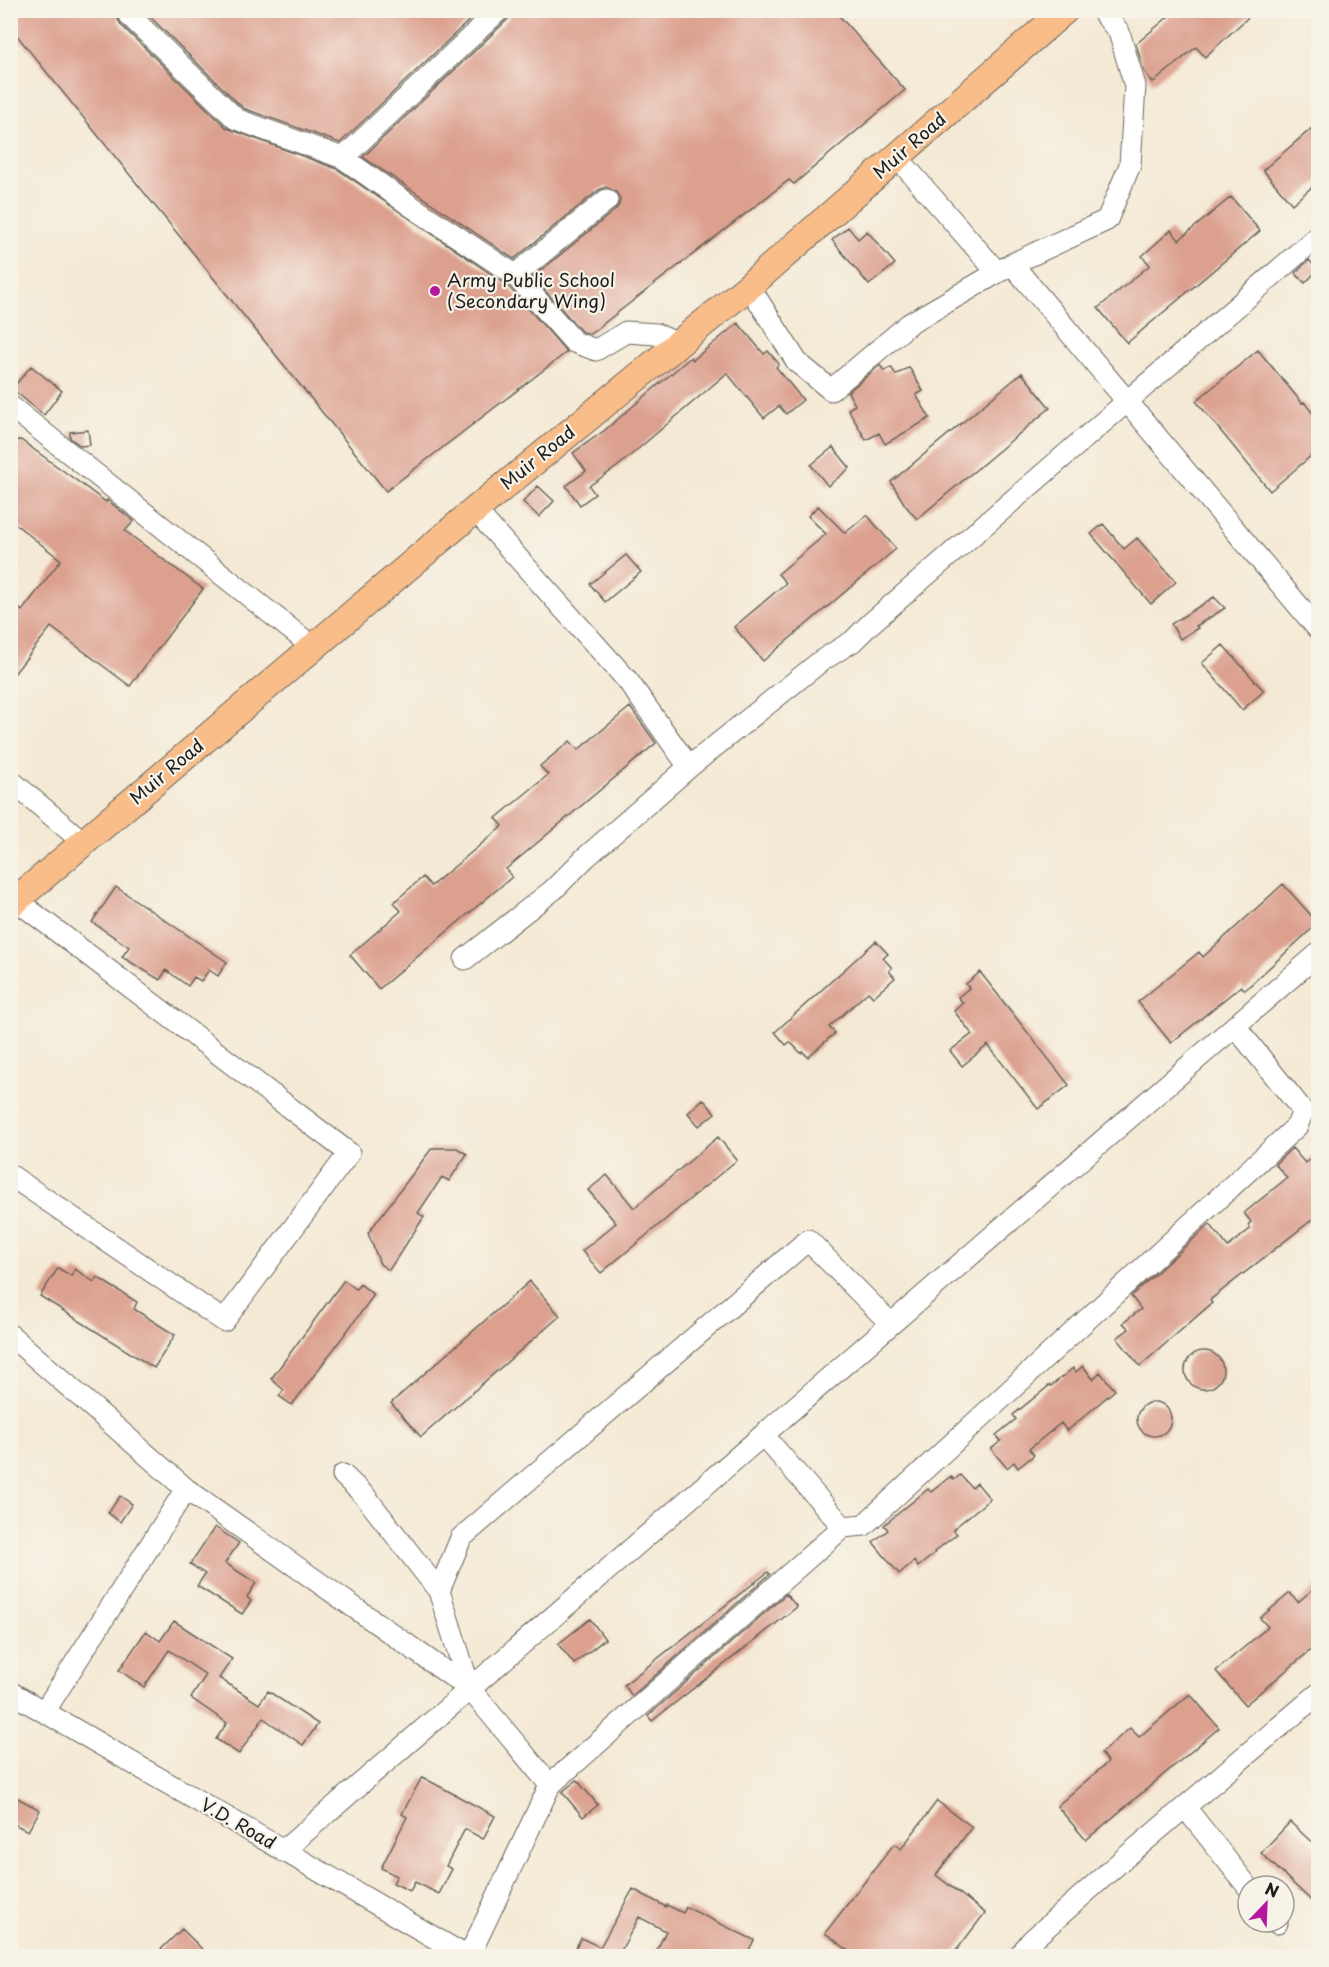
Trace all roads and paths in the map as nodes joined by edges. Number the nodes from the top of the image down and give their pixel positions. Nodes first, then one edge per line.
1 (499, 10) edge
2 (1065, 10) edge
3 (1101, 10) edge
4 (130, 16) dead end
5 (897, 156) junction
6 (343, 158) junction
7 (607, 200) dead end
8 (1318, 236) edge
9 (1005, 268) junction
10 (516, 274) junction
11 (749, 286) junction
12 (678, 344) junction
13 (1126, 400) junction
14 (12, 410) edge
15 (476, 510) junction
16 (1318, 628) edge
17 (313, 647) junction
18 (689, 766) junction
19 (10, 780) edge
20 (83, 842) junction
21 (13, 903) edge
22 (1318, 954) edge
23 (465, 959) dead end
24 (1235, 1026) junction
25 (10, 1175) edge
26 (891, 1324) junction
27 (10, 1335) edge
28 (763, 1435) junction
29 (343, 1475) dead end
30 (186, 1489) junction
31 (843, 1527) junction
32 (439, 1591) junction
33 (470, 1689) junction
34 (10, 1692) edge
35 (1318, 1694) edge
36 (44, 1712) junction
37 (550, 1785) junction
38 (1185, 1808) junction
39 (283, 1851) junction
40 (1238, 1874) edge
41 (467, 1956) edge
42 (1019, 1956) edge

1 - 6 street
2 - 5 main road, Muir Road
3 - 9 street
4 - 6 street
5 - 9 street
5 - 11 main road, Muir Road
6 - 10 street
7 - 10 street
8 - 13 street
9 - 11 street
9 - 13 street
10 - 12 street
11 - 12 main road, Muir Road
12 - 15 main road, Muir Road
13 - 16 street
13 - 18 street
14 - 17 street
15 - 17 main road, Muir Road
15 - 18 street
17 - 20 main road, Muir Road
18 - 23 street
19 - 20 street
20 - 21 main road, Muir Road
21 - 25 street
22 - 24 street
24 - 26 street
24 - 31 street
26 - 28 street
26 - 32 street
27 - 30 street
28 - 31 street
28 - 33 street
29 - 32 street
30 - 33 street
30 - 36 street
31 - 37 street
32 - 33 street
33 - 37 street
33 - 39 street
34 - 36 street, V.D. Road
35 - 38 street
36 - 39 street, V.D. Road
37 - 41 street
38 - 40 street
38 - 42 street
39 - 41 street, V.D. Road

